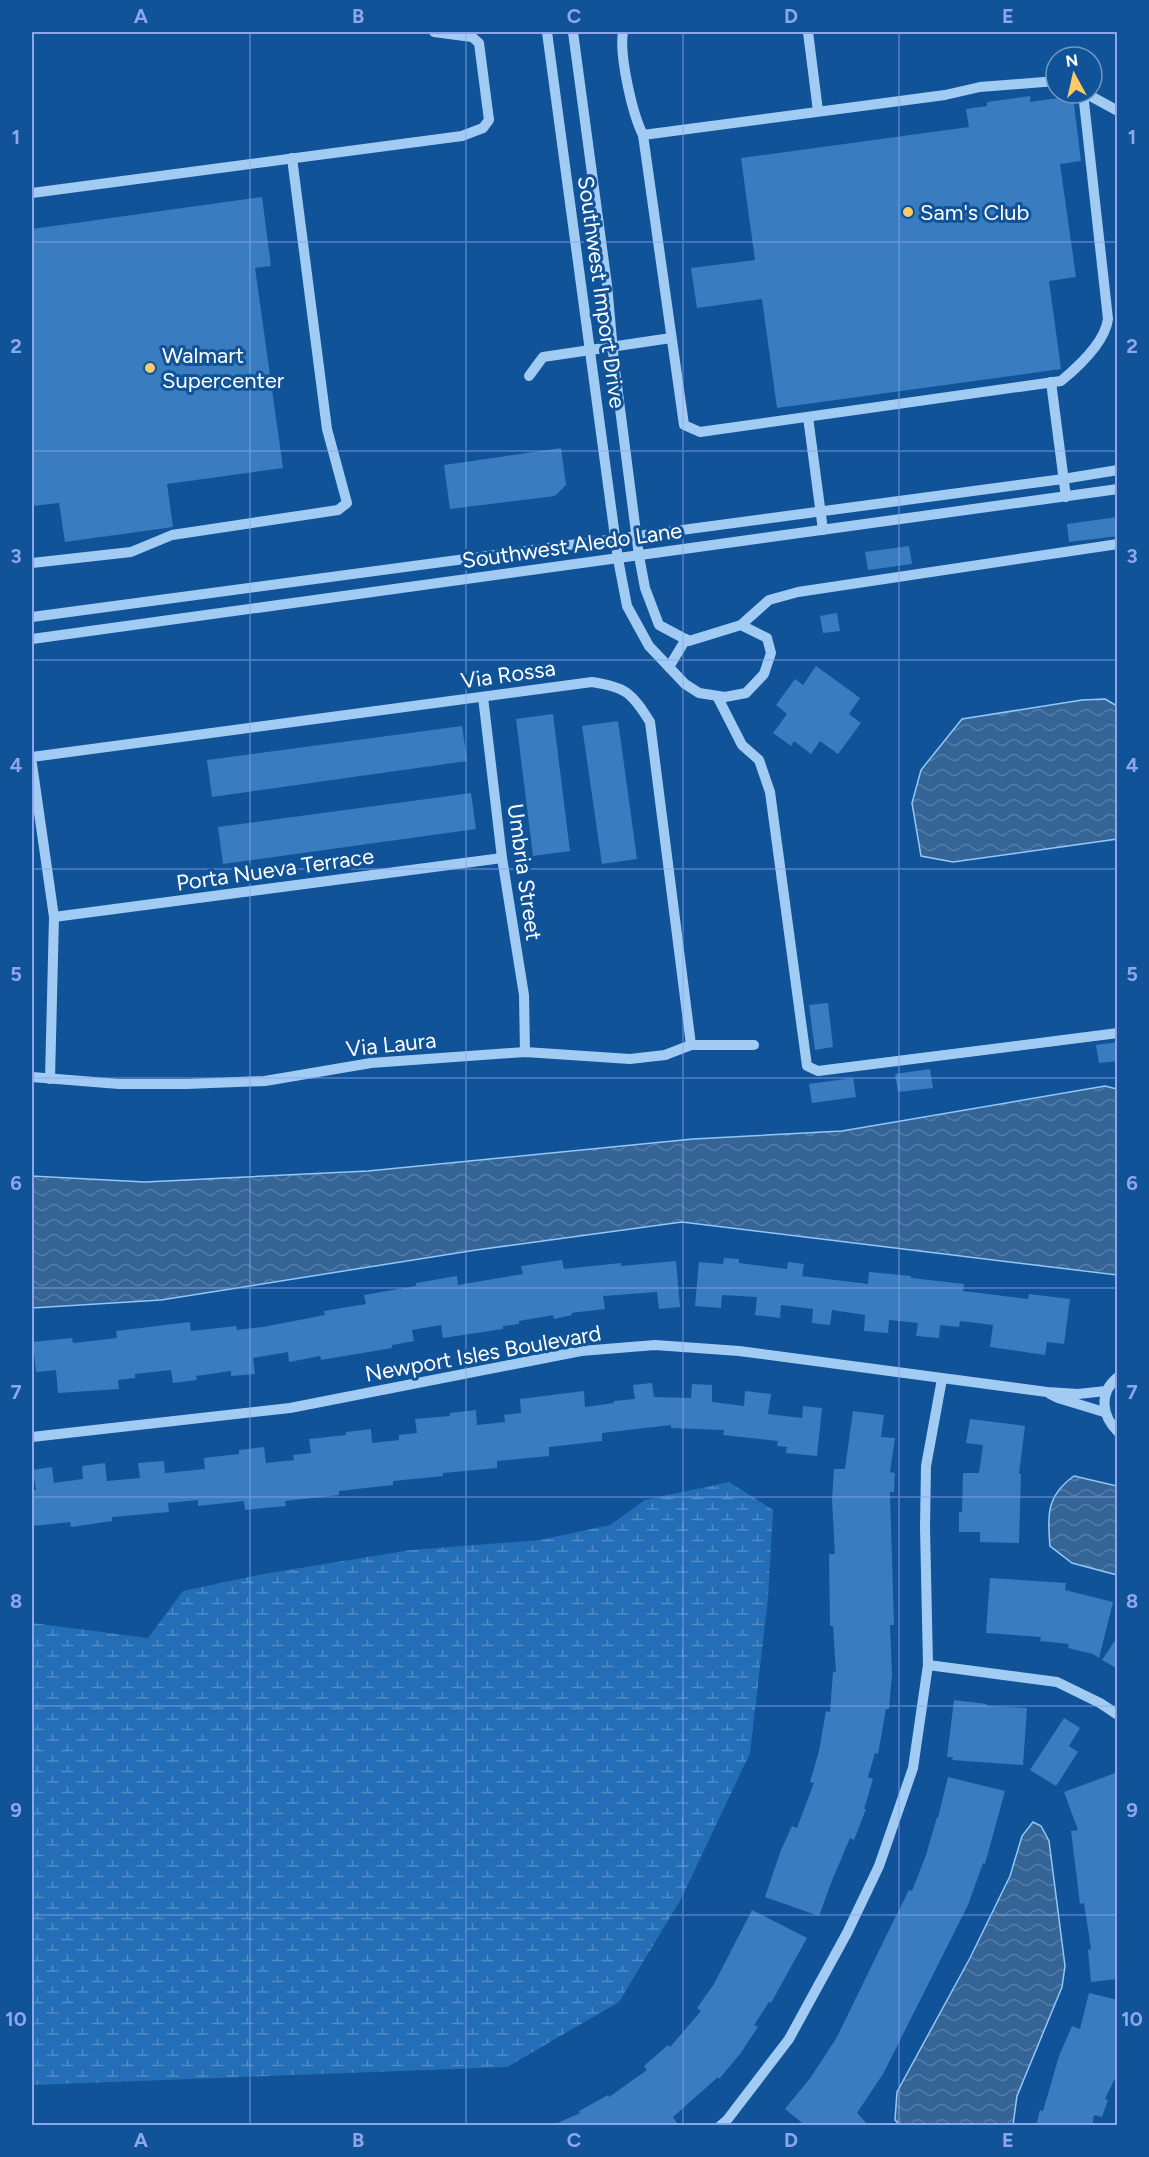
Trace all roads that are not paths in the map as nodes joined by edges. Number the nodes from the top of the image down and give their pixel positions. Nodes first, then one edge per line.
1 (434, 32) edge
2 (547, 32) edge
3 (573, 32) edge
4 (623, 32) edge
5 (808, 32) edge
6 (1044, 82) edge
7 (1104, 104) edge
8 (1085, 105) edge
9 (818, 111) junction
10 (1118, 111) edge
11 (643, 135) junction
12 (292, 159) junction
13 (32, 192) edge
14 (671, 339) junction
15 (612, 347) junction
16 (590, 350) junction
17 (529, 376) dead end
18 (1051, 382) junction
19 (808, 417) junction
20 (1118, 470) edge
21 (1063, 479) junction
22 (1118, 489) edge
23 (1066, 497) junction
24 (820, 511) junction
25 (823, 530) junction
26 (636, 535) junction
27 (616, 538) junction
28 (1118, 544) edge
29 (639, 556) junction
30 (618, 559) junction
31 (32, 563) edge
32 (32, 617) edge
33 (741, 625) junction
34 (32, 639) edge
35 (686, 639) junction
36 (669, 667) junction
37 (717, 696) junction
38 (483, 697) junction
39 (32, 757) edge
40 (32, 764) edge
41 (502, 858) junction
42 (54, 917) junction
43 (1118, 1033) edge
44 (691, 1045) junction
45 (754, 1045) dead end
46 (525, 1052) junction
47 (32, 1077) edge
48 (50, 1079) junction
49 (1118, 1377) edge
50 (942, 1379) junction
51 (1106, 1391) junction
52 (1047, 1392) junction
53 (1104, 1412) junction
54 (1118, 1432) edge
55 (32, 1437) edge
56 (928, 1665) junction
57 (1118, 1714) edge
58 (727, 2124) edge

1 - 12 street
2 - 16 street, Southwest Import Drive
3 - 15 street, Southwest Import Drive
4 - 11 street
5 - 9 street
6 - 9 street
7 - 10 street
8 - 18 street
9 - 11 street
11 - 14 street
12 - 13 street
12 - 31 street
14 - 15 street
14 - 19 street
15 - 16 street
15 - 26 street, Southwest Import Drive
16 - 17 street
16 - 27 street, Southwest Import Drive
18 - 19 street
18 - 21 street
19 - 24 street
20 - 21 street, Southwest Aledo Lane
21 - 23 street
21 - 24 street, Southwest Aledo Lane
22 - 23 street, Southwest Aledo Lane
23 - 25 street, Southwest Aledo Lane
24 - 25 street
24 - 26 street, Southwest Aledo Lane
25 - 29 street, Southwest Aledo Lane
26 - 27 street, Southwest Aledo Lane
26 - 29 street, Southwest Import Drive
27 - 30 street, Southwest Import Drive
27 - 32 street, Southwest Aledo Lane
28 - 33 street
29 - 30 street, Southwest Aledo Lane
29 - 35 street, Southwest Import Drive
30 - 34 street, Southwest Aledo Lane
30 - 36 street, Southwest Import Drive
33 - 35 street
33 - 37 street
35 - 36 street
36 - 37 street
37 - 43 street
38 - 39 street, Via Rossa
38 - 41 street, Umbria Street
38 - 44 street, Via Rossa
40 - 42 street
41 - 42 street, Porta Nueva Terrace
41 - 46 street, Umbria Street
42 - 48 street
44 - 45 street, Via Laura
44 - 46 street, Via Laura
46 - 48 street, Via Laura
47 - 48 street, Via Laura
49 - 51 street
50 - 52 street, Newport Isles Boulevard
50 - 55 street, Newport Isles Boulevard
50 - 56 street
51 - 52 street, Newport Isles Boulevard
51 - 53 street
52 - 53 street, Newport Isles Boulevard
53 - 54 street
56 - 57 street
56 - 58 street

